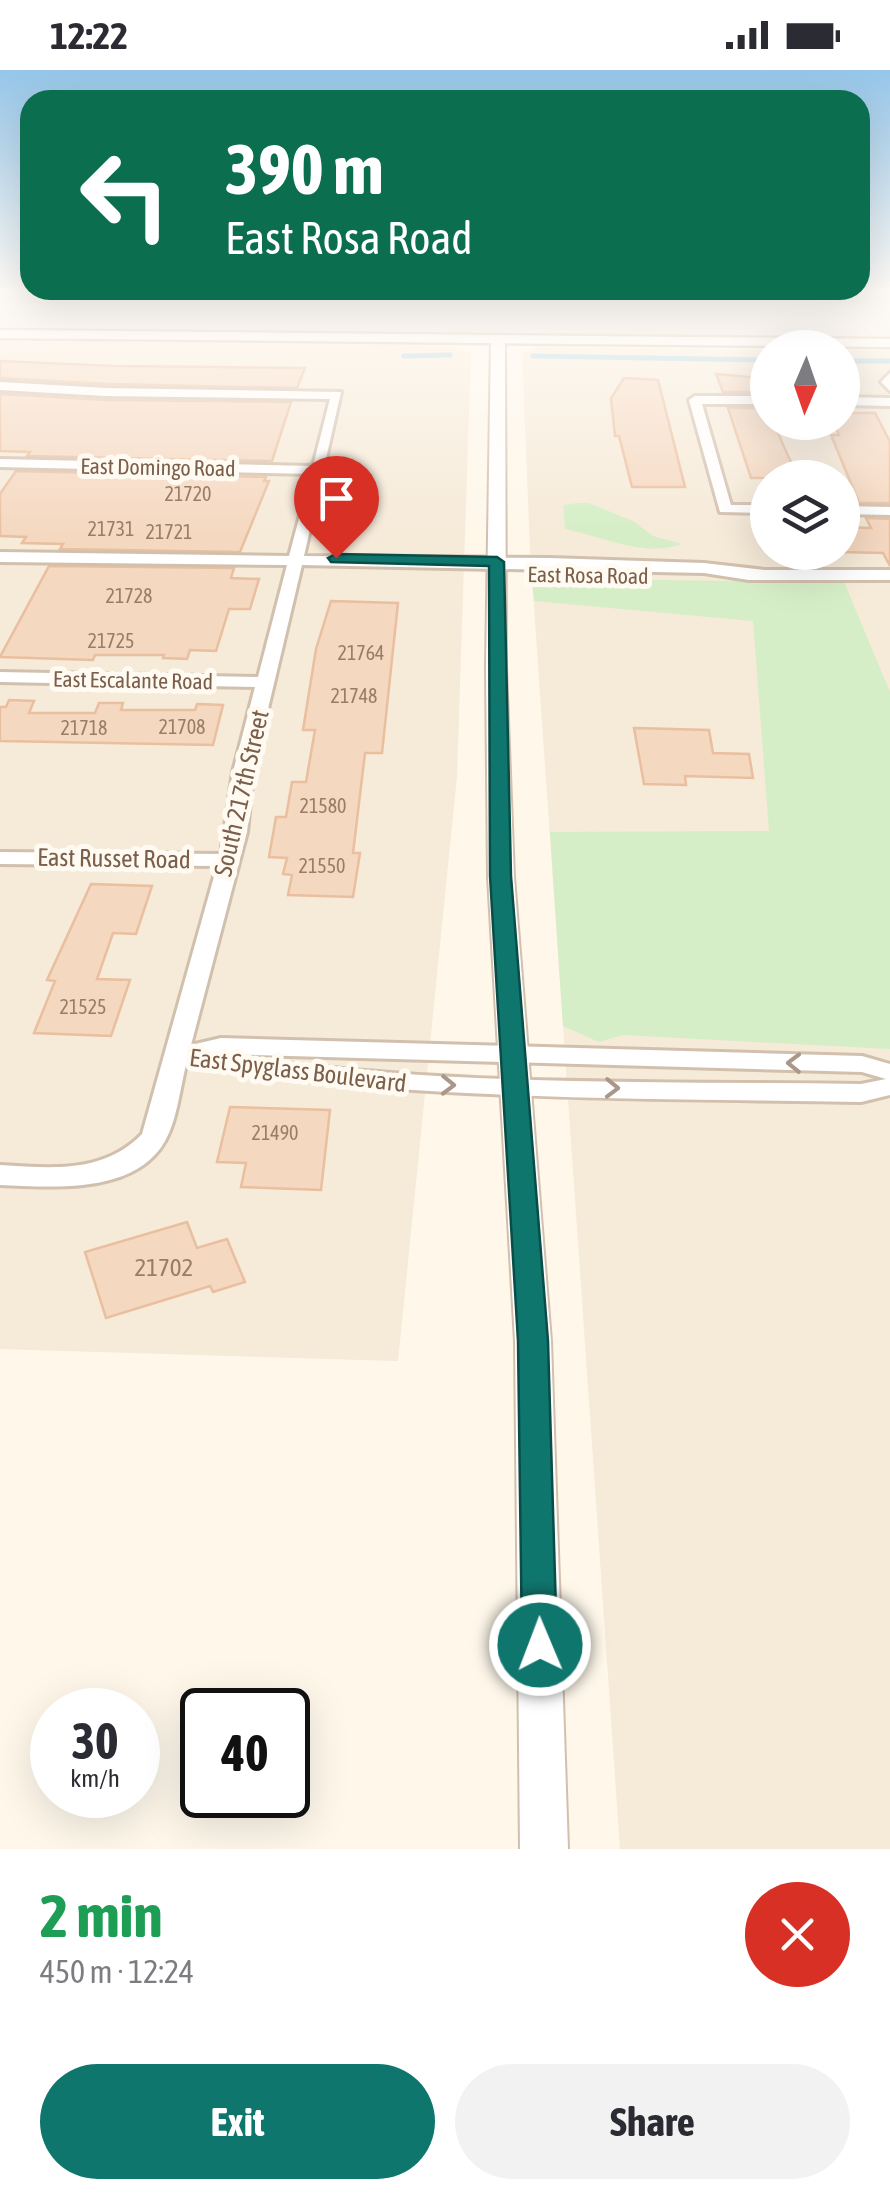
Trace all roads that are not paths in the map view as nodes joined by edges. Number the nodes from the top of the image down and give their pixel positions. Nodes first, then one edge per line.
1 (498, 370) edge
2 (890, 377) edge
3 (0, 386) edge
4 (890, 388) edge
5 (750, 400) edge
6 (860, 401) edge
7 (890, 402) edge
8 (0, 463) edge
9 (317, 470) junction
10 (750, 509) edge
11 (860, 510) edge
12 (890, 510) edge
13 (0, 557) edge
14 (296, 561) junction
15 (496, 567) junction
16 (890, 575) edge
17 (0, 677) edge
18 (267, 682) junction
19 (0, 858) edge
20 (228, 860) junction
21 (177, 1056) junction
22 (513, 1071) junction
23 (890, 1072) edge
24 (890, 1087) edge
25 (0, 1175) edge
26 (544, 1849) edge

1 - 15 street
2 - 4 street
3 - 9 street, South 217th Street
5 - 10 street
6 - 7 street
8 - 9 street, East Domingo Road
9 - 14 street, South 217th Street
11 - 12 street
13 - 14 street, East Rosa Road
14 - 15 street, East Rosa Road
14 - 18 street, South 217th Street
15 - 16 street, East Rosa Road
15 - 22 street
17 - 18 street, East Escalante Road
18 - 20 street, South 217th Street
19 - 20 street, East Russet Road
20 - 21 street, South 217th Street
21 - 22 street, East Spyglass Boulevard
21 - 25 street, South 217th Street
23 -> 22 street, East Spyglass Boulevard
22 -> 24 street, East Spyglass Boulevard
22 - 26 street

